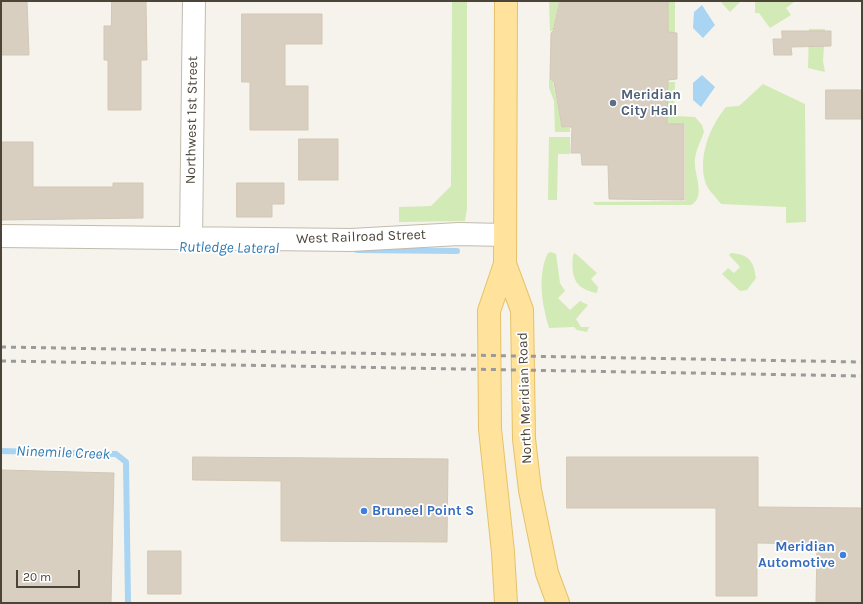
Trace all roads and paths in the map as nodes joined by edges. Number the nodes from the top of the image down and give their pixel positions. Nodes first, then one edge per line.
1 (194, 1) edge
2 (506, 1) edge
3 (505, 235) junction
4 (1, 236) edge
5 (191, 238) junction
6 (505, 264) junction
7 (506, 603) edge
8 (558, 603) edge

1 - 5 street, Northwest 1st Street
2 - 3 main road, North Meridian Road
3 - 5 street, West Railroad Street
3 - 6 main road, North Meridian Road
4 - 5 street, West Railroad Street
6 - 7 main road, North Meridian Road
6 - 8 main road, North Meridian Road

